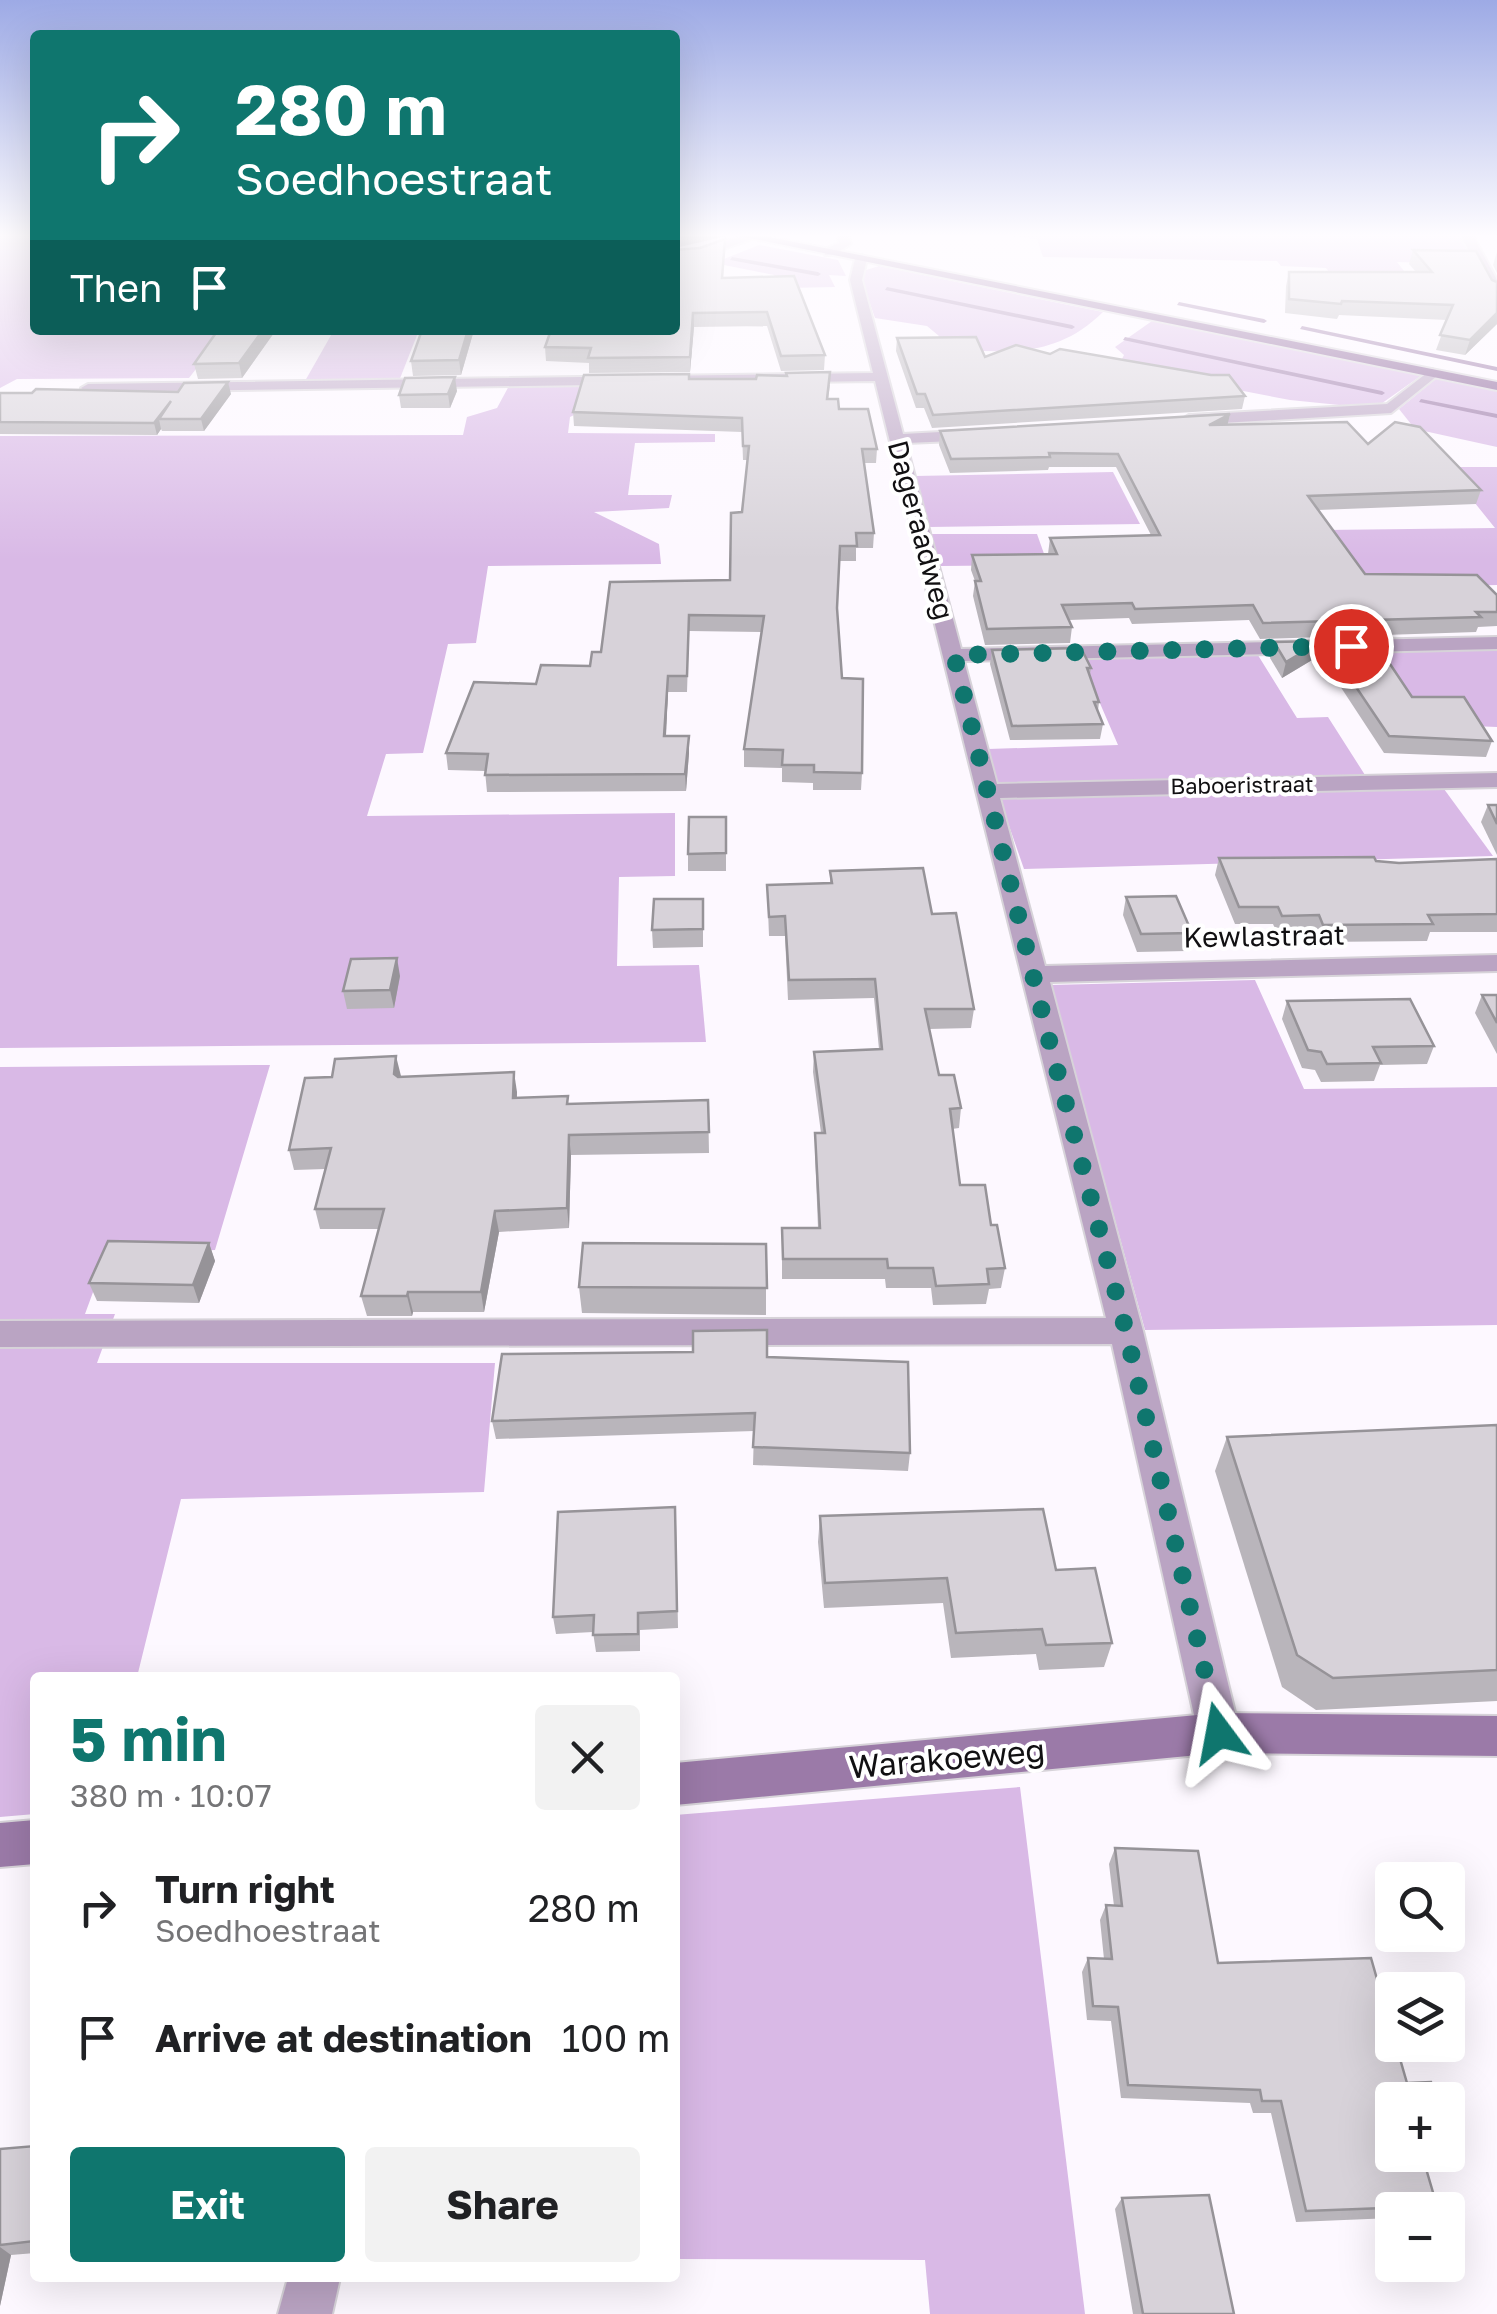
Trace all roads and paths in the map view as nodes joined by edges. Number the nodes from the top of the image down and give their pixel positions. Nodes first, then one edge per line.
1 (872, 344) edge
2 (1287, 344) edge
3 (1432, 373) junction
4 (880, 377) junction
5 (1497, 386) edge
6 (88, 388) edge
7 (1175, 421) edge
8 (1004, 433) edge
9 (897, 439) junction
10 (1497, 643) edge
11 (954, 655) junction
12 (1497, 780) edge
13 (987, 792) junction
14 (1497, 963) edge
15 (1034, 974) junction
16 (1126, 1331) junction
17 (0, 1334) edge
18 (1219, 1733) junction
19 (1497, 1736) edge
20 (680, 1784) edge
21 (30, 1842) edge
22 (0, 1845) edge
23 (313, 2282) edge
24 (306, 2314) edge

1 - 4 street, Dageraadweg
2 - 3 main road
3 - 5 main road
3 - 7 street
4 - 6 street
4 - 9 street, Dageraadweg
8 - 9 street
9 - 11 street, Dageraadweg
10 - 11 street
11 - 13 street, Dageraadweg
12 - 13 street, Baboeristraat
13 - 15 street, Dageraadweg
14 - 15 street, Kewlastraat
15 - 16 street, Dageraadweg
16 - 17 street
16 - 18 street, Dageraadweg
18 - 19 street, Warakoeweg
18 - 20 street, Warakoeweg
21 - 22 street
23 - 24 street

